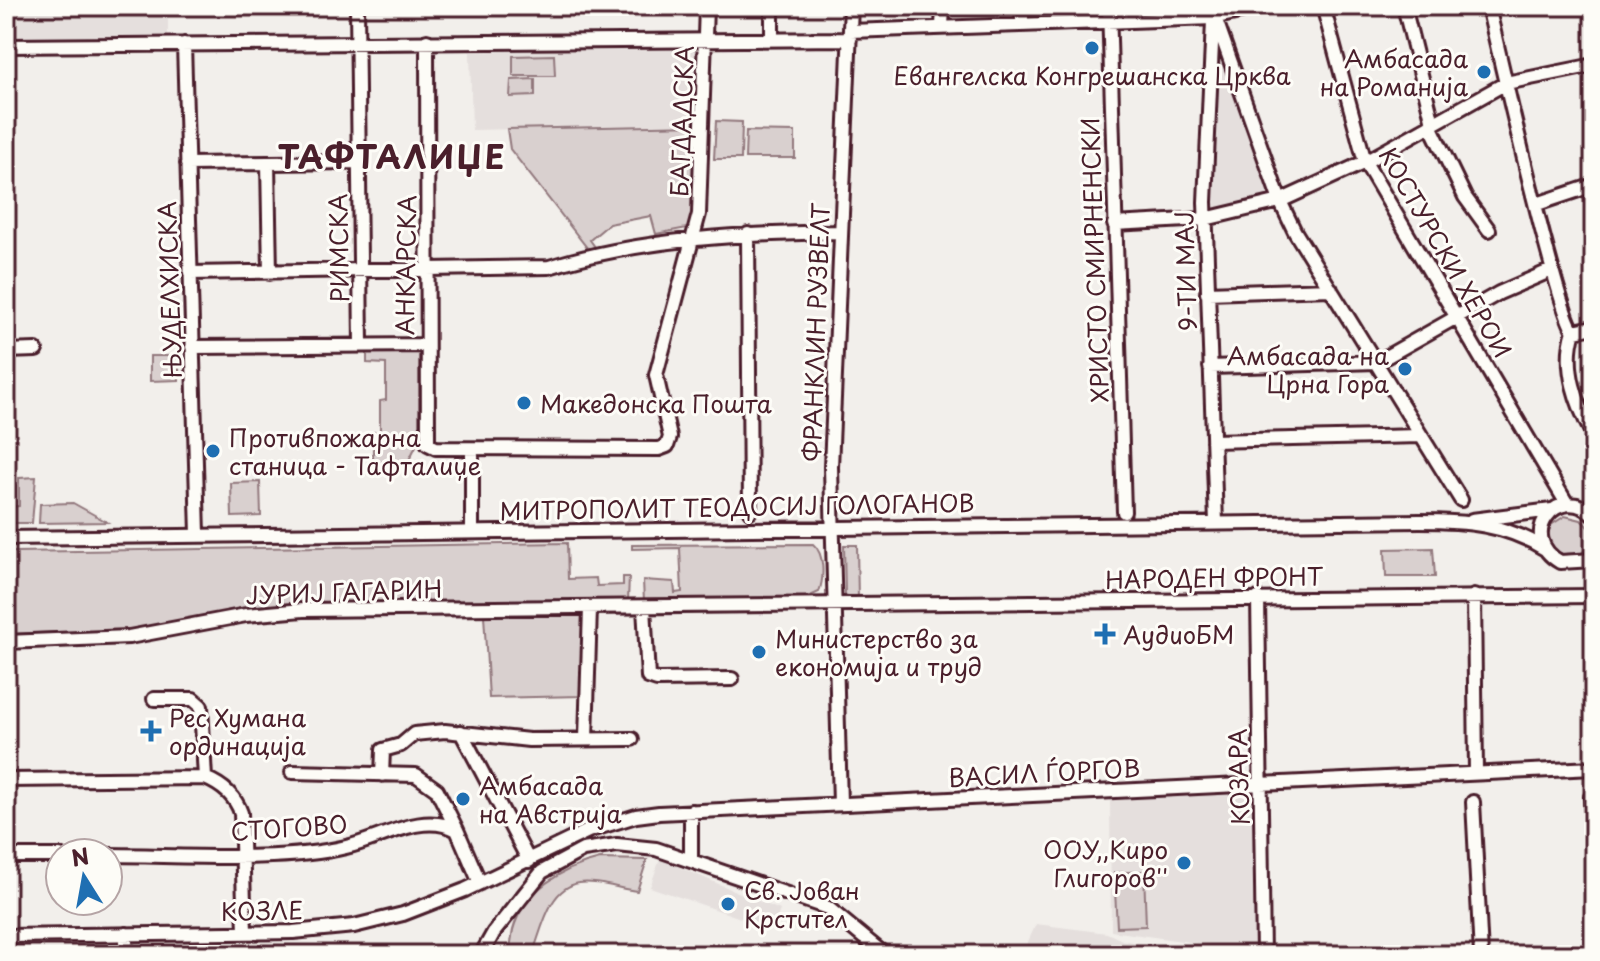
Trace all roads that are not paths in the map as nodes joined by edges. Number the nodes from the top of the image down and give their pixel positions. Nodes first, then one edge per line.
1 (357, 6) edge
2 (706, 6) edge
3 (772, 6) edge
4 (851, 6) edge
5 (943, 6) edge
6 (1022, 6) edge
7 (1109, 6) edge
8 (1266, 6) edge
9 (1323, 6) edge
10 (1404, 6) edge
11 (1489, 6) edge
12 (1212, 12) edge
13 (1109, 22) junction
14 (1022, 24) junction
15 (942, 27) junction
16 (850, 35) junction
17 (706, 38) junction
18 (772, 38) junction
19 (427, 41) junction
20 (357, 42) junction
21 (184, 44) junction
22 (6, 46) edge
23 (1594, 65) edge
24 (1506, 83) junction
25 (1431, 124) junction
26 (359, 162) junction
27 (1365, 162) junction
28 (268, 163) junction
29 (187, 164) junction
30 (1594, 185) edge
31 (1280, 201) junction
32 (1537, 204) junction
33 (1205, 219) junction
34 (1114, 224) junction
35 (1489, 230) dead end
36 (841, 232) junction
37 (748, 234) junction
38 (694, 237) junction
39 (429, 270) junction
40 (1552, 270) junction
41 (361, 272) junction
42 (190, 273) junction
43 (270, 273) junction
44 (1331, 289) junction
45 (1207, 293) junction
46 (1457, 316) junction
47 (1594, 327) edge
48 (1574, 331) junction
49 (361, 345) junction
50 (426, 345) junction
51 (192, 347) junction
52 (36, 350) dead end
53 (6, 351) edge
54 (659, 362) joint
55 (1377, 362) junction
56 (1210, 367) junction
57 (1421, 436) junction
58 (1594, 437) edge
59 (1213, 441) junction
60 (472, 449) junction
61 (1594, 499) edge
62 (1461, 500) dead end
63 (1573, 504) junction
64 (1552, 510) junction
65 (750, 511) dead end
66 (1124, 512) dead end
67 (1594, 515) edge
68 (1469, 521) junction
69 (1216, 523) junction
70 (832, 528) junction
71 (6, 531) edge
72 (472, 531) junction
73 (198, 534) junction
74 (24, 538) junction
75 (6, 541) edge
76 (1545, 549) junction
77 (1594, 553) edge
78 (1587, 561) edge
79 (1474, 596) junction
80 (1594, 596) edge
81 (1258, 598) junction
82 (834, 606) junction
83 (644, 607) junction
84 (590, 608) junction
85 (6, 642) edge
86 (732, 679) dead end
87 (154, 699) dead end
88 (461, 732) junction
89 (586, 739) junction
90 (632, 739) dead end
91 (1594, 768) edge
92 (292, 772) dead end
93 (1476, 772) junction
94 (382, 775) junction
95 (205, 778) junction
96 (6, 780) edge
97 (1262, 784) junction
98 (1591, 797) dead end
99 (1473, 802) dead end
100 (840, 804) junction
101 (691, 811) junction
102 (457, 830) junction
103 (1594, 851) edge
104 (244, 854) junction
105 (124, 855) edge
106 (6, 856) edge
107 (44, 856) edge
108 (691, 860) junction
109 (529, 861) junction
110 (508, 871) joint
111 (480, 883) junction
112 (245, 932) junction
113 (126, 934) junction
114 (6, 936) edge
115 (126, 955) edge
116 (481, 955) edge
117 (885, 955) edge
118 (1263, 955) edge
119 (1481, 955) edge

1 - 20 street, РИМСКА
2 - 17 street, БАГДАДСКА
3 - 18 street
4 - 16 street, ФРАНКЛИН РУЗВЕЛТ
5 - 15 street
6 - 14 street
7 - 13 street, ХРИСТО СМИРНЕНСКИ
8 - 12 street
9 - 27 street, КОСТУРСКИ ХЕРОИ
10 - 25 street
11 - 24 street
12 - 13 street
12 - 31 street
12 - 33 street, 9-ТИ МАЈ
13 - 14 street
13 - 34 street, ХРИСТО СМИРНЕНСКИ
14 - 15 street
15 - 16 street
16 - 18 street
16 - 36 street, ФРАНКЛИН РУЗВЕЛТ
17 - 18 street
17 - 19 street
17 - 38 street, БАГДАДСКА
19 - 20 street
19 - 39 street, АНКАРСКА
20 - 21 street
20 - 26 street, РИМСКА
21 - 22 street
21 - 29 street, ЊУДЕЛХИСКА
23 - 24 street
24 - 25 street
24 - 32 street
25 - 27 street
25 - 35 street
26 - 28 street
26 - 41 street, РИМСКА
27 - 31 street
27 - 46 street, КОСТУРСКИ ХЕРОИ
28 - 29 street
28 - 43 street
29 - 42 street, ЊУДЕЛХИСКА
30 - 32 street
31 - 33 street
31 - 44 street
32 - 40 street
33 - 34 street
33 - 45 street, 9-ТИ МАЈ
34 - 66 street, ХРИСТО СМИРНЕНСКИ
36 - 37 street
36 - 70 street, ФРАНКЛИН РУЗВЕЛТ
37 - 38 street
37 - 65 street
38 - 39 street
38 - 54 street, БАГДАДСКА
39 - 41 street
39 - 50 street, АНКАРСКА
40 - 46 street
40 - 48 street
41 - 43 street
41 - 49 street, РИМСКА
42 - 43 street
42 - 51 street, ЊУДЕЛХИСКА
44 - 45 street
44 - 55 street
45 - 56 street, 9-ТИ МАЈ
46 - 55 street
46 - 63 street, КОСТУРСКИ ХЕРОИ
47 - 48 street
48 - 58 street
49 - 50 street
49 - 51 street
50 - 60 street, АНКАРСКА
51 - 73 street, ЊУДЕЛХИСКА
52 - 53 street
54 - 60 street, АНКАРСКА
55 - 56 street
55 - 57 street
56 - 59 street, 9-ТИ МАЈ
57 - 59 street
57 - 62 street
59 - 69 street, 9-ТИ МАЈ
60 - 72 street
61 - 63 street
63 - 64 street, МИТРОПОЛИТ ТЕОДОСИЈ ГОЛОГАНОВ
63 - 67 street
64 - 68 street, МИТРОПОЛИТ ТЕОДОСИЈ ГОЛОГАНОВ
64 - 76 street
68 - 69 street, МИТРОПОЛИТ ТЕОДОСИЈ ГОЛОГАНОВ
68 - 76 street, МИТРОПОЛИТ ТЕОДОСИЈ ГОЛОГАНОВ
69 - 70 street, МИТРОПОЛИТ ТЕОДОСИЈ ГОЛОГАНОВ
70 - 72 street, МИТРОПОЛИТ ТЕОДОСИЈ ГОЛОГАНОВ
70 - 82 street, ФРАНКЛИН РУЗВЕЛТ
71 - 74 street
72 - 73 street, МИТРОПОЛИТ ТЕОДОСИЈ ГОЛОГАНОВ
73 - 74 street, МИТРОПОЛИТ ТЕОДОСИЈ ГОЛОГАНОВ
74 - 75 street
76 - 78 street, МИТРОПОЛИТ ТЕОДОСИЈ ГОЛОГАНОВ
77 - 78 street
79 - 80 street, НАРОДЕН ФРОНТ
79 - 81 street, НАРОДЕН ФРОНТ
79 - 93 street
81 - 82 street, НАРОДЕН ФРОНТ
81 - 97 street, КОЗАРА
82 - 83 street, ЈУРИЈ ГАГАРИН
82 - 100 street, ФРАНКЛИН РУЗВЕЛТ
83 - 84 street, ЈУРИЈ ГАГАРИН
83 - 86 street
84 - 85 street, ЈУРИЈ ГАГАРИН
84 - 89 street
87 - 95 street
88 - 89 street
88 - 94 street
88 - 109 street
89 - 90 street
91 - 93 street, ВАСИЛ ЃОРГОВ
92 - 94 street
93 - 97 street, ВАСИЛ ЃОРГОВ
94 - 102 street
95 - 96 street
95 - 104 street
97 - 100 street, ВАСИЛ ЃОРГОВ
97 - 118 street, КОЗАРА
98 - 103 street
99 - 119 street
100 - 101 street, ВАСИЛ ЃОРГОВ
101 - 108 street
101 - 109 street, ВАСИЛ ЃОРГОВ
102 - 104 street, СТОГОВО
102 - 111 street
104 - 105 street, СТОГОВО
104 - 112 street
106 - 107 street
108 - 116 street
108 - 117 street
109 - 110 street, ВАСИЛ ЃОРГОВ
110 - 111 street, КОЗЛЕ
111 - 112 street, КОЗЛЕ
112 - 113 street, КОЗЛЕ
113 - 114 street, КОЗЛЕ
113 - 115 street

